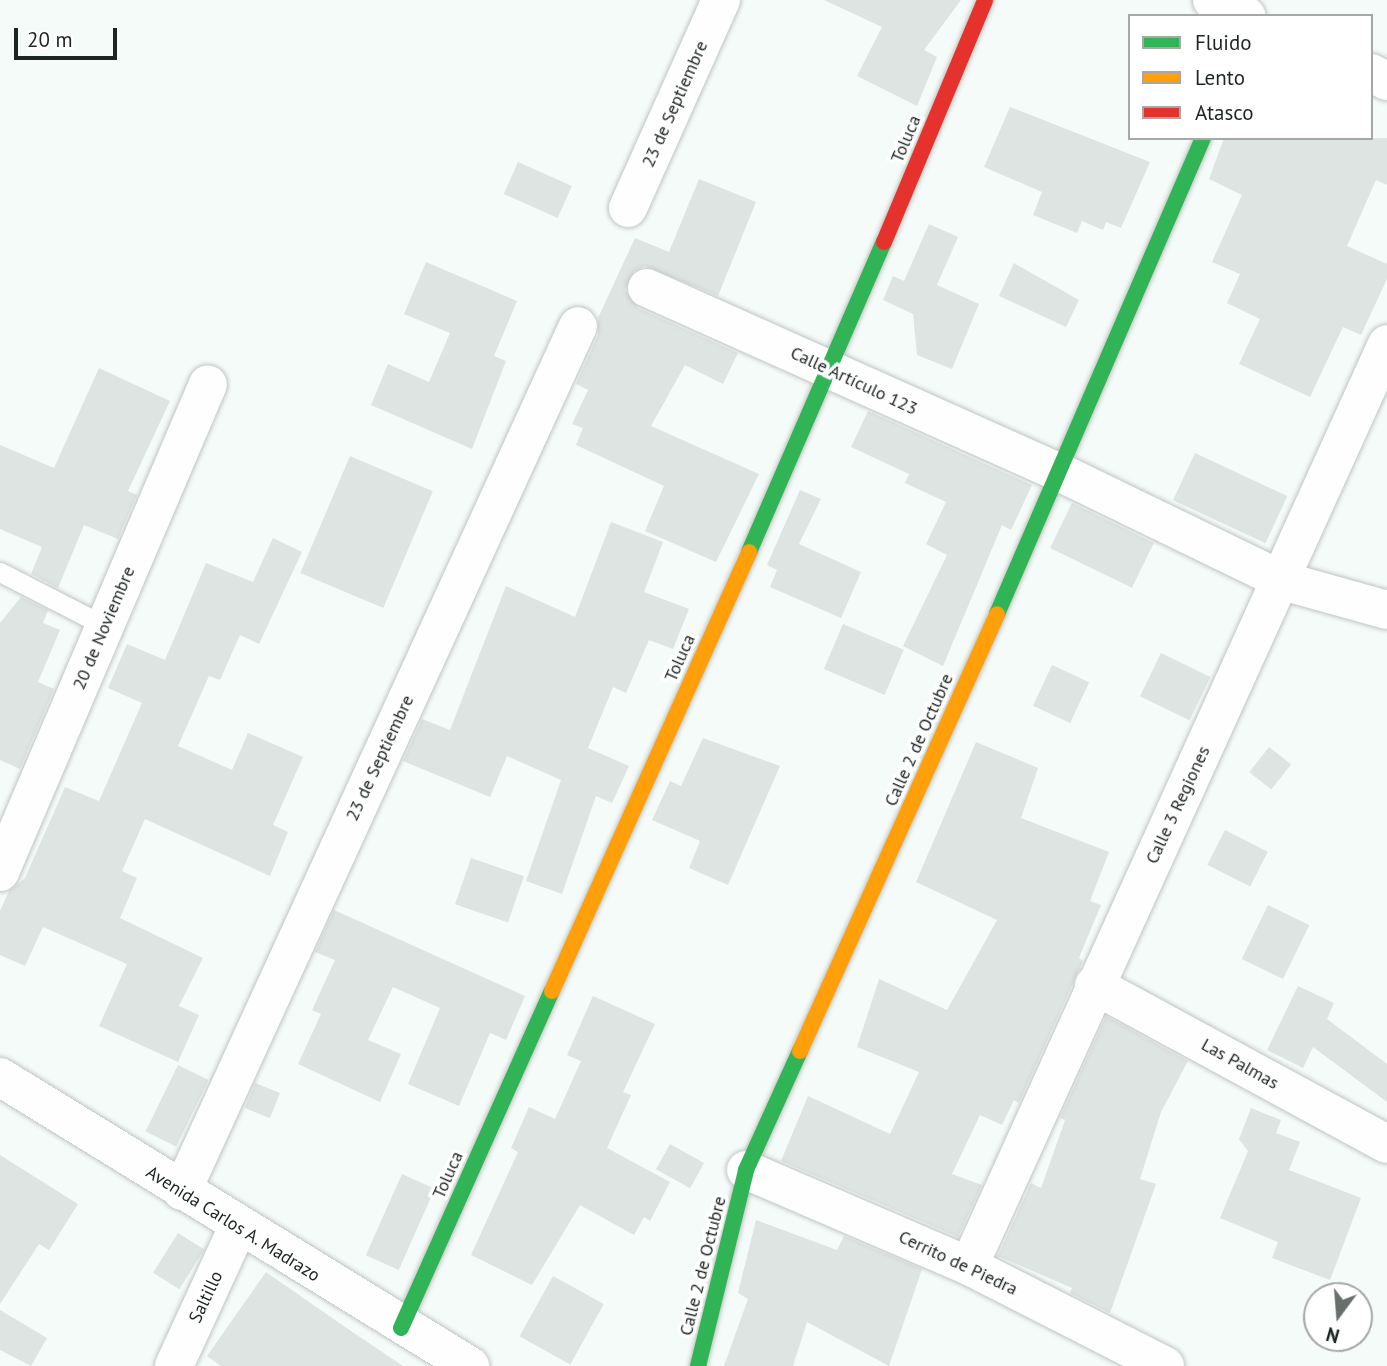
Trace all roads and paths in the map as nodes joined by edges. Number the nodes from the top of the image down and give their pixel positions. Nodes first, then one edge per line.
1 (721, 0) edge
2 (985, 0) edge
3 (1212, 0) edge
4 (1242, 14) edge
5 (1202, 140) edge
6 (628, 208) dead end
7 (647, 288) dead end
8 (578, 326) dead end
9 (1387, 344) edge
10 (829, 372) junction
11 (208, 384) dead end
12 (1061, 473) junction
13 (0, 572) edge
14 (1283, 582) junction
15 (1387, 610) edge
16 (105, 626) junction
17 (0, 872) edge
18 (1094, 985) junction
19 (0, 1077) edge
20 (1387, 1144) edge
21 (746, 1170) junction
22 (182, 1191) junction
23 (238, 1227) junction
24 (969, 1266) junction
25 (401, 1328) junction
26 (174, 1366) edge
27 (470, 1366) edge
28 (698, 1366) edge
29 (1165, 1366) edge

1 - 6 street, 23 de Septiembre
2 - 10 street, Toluca
3 - 4 street
5 - 12 street, Calle 2 de Octubre
7 - 10 street, Calle Artículo 123
8 - 22 street, 23 de Septiembre
9 - 14 street, Calle 3 Regiones
10 - 12 street, Calle Artículo 123
10 - 25 street, Toluca
11 - 16 street, 20 de Noviembre
12 - 14 street, Calle Artículo 123
12 - 21 street, Calle 2 de Octubre
13 - 16 lane
14 - 15 street, Calle Artículo 123
14 - 18 street, Calle 3 Regiones
16 - 17 street, 20 de Noviembre
18 - 20 street, Las Palmas
18 - 24 street, Calle 3 Regiones
19 - 22 street, Avenida Carlos A. Madrazo
21 - 24 street, Cerrito de Piedra
21 - 28 street, Calle 2 de Octubre
22 - 23 street, Avenida Carlos A. Madrazo
23 - 25 street, Avenida Carlos A. Madrazo
23 - 26 street, Saltillo
24 - 29 street, Cerrito de Piedra
25 - 27 street, Avenida Carlos A. Madrazo

